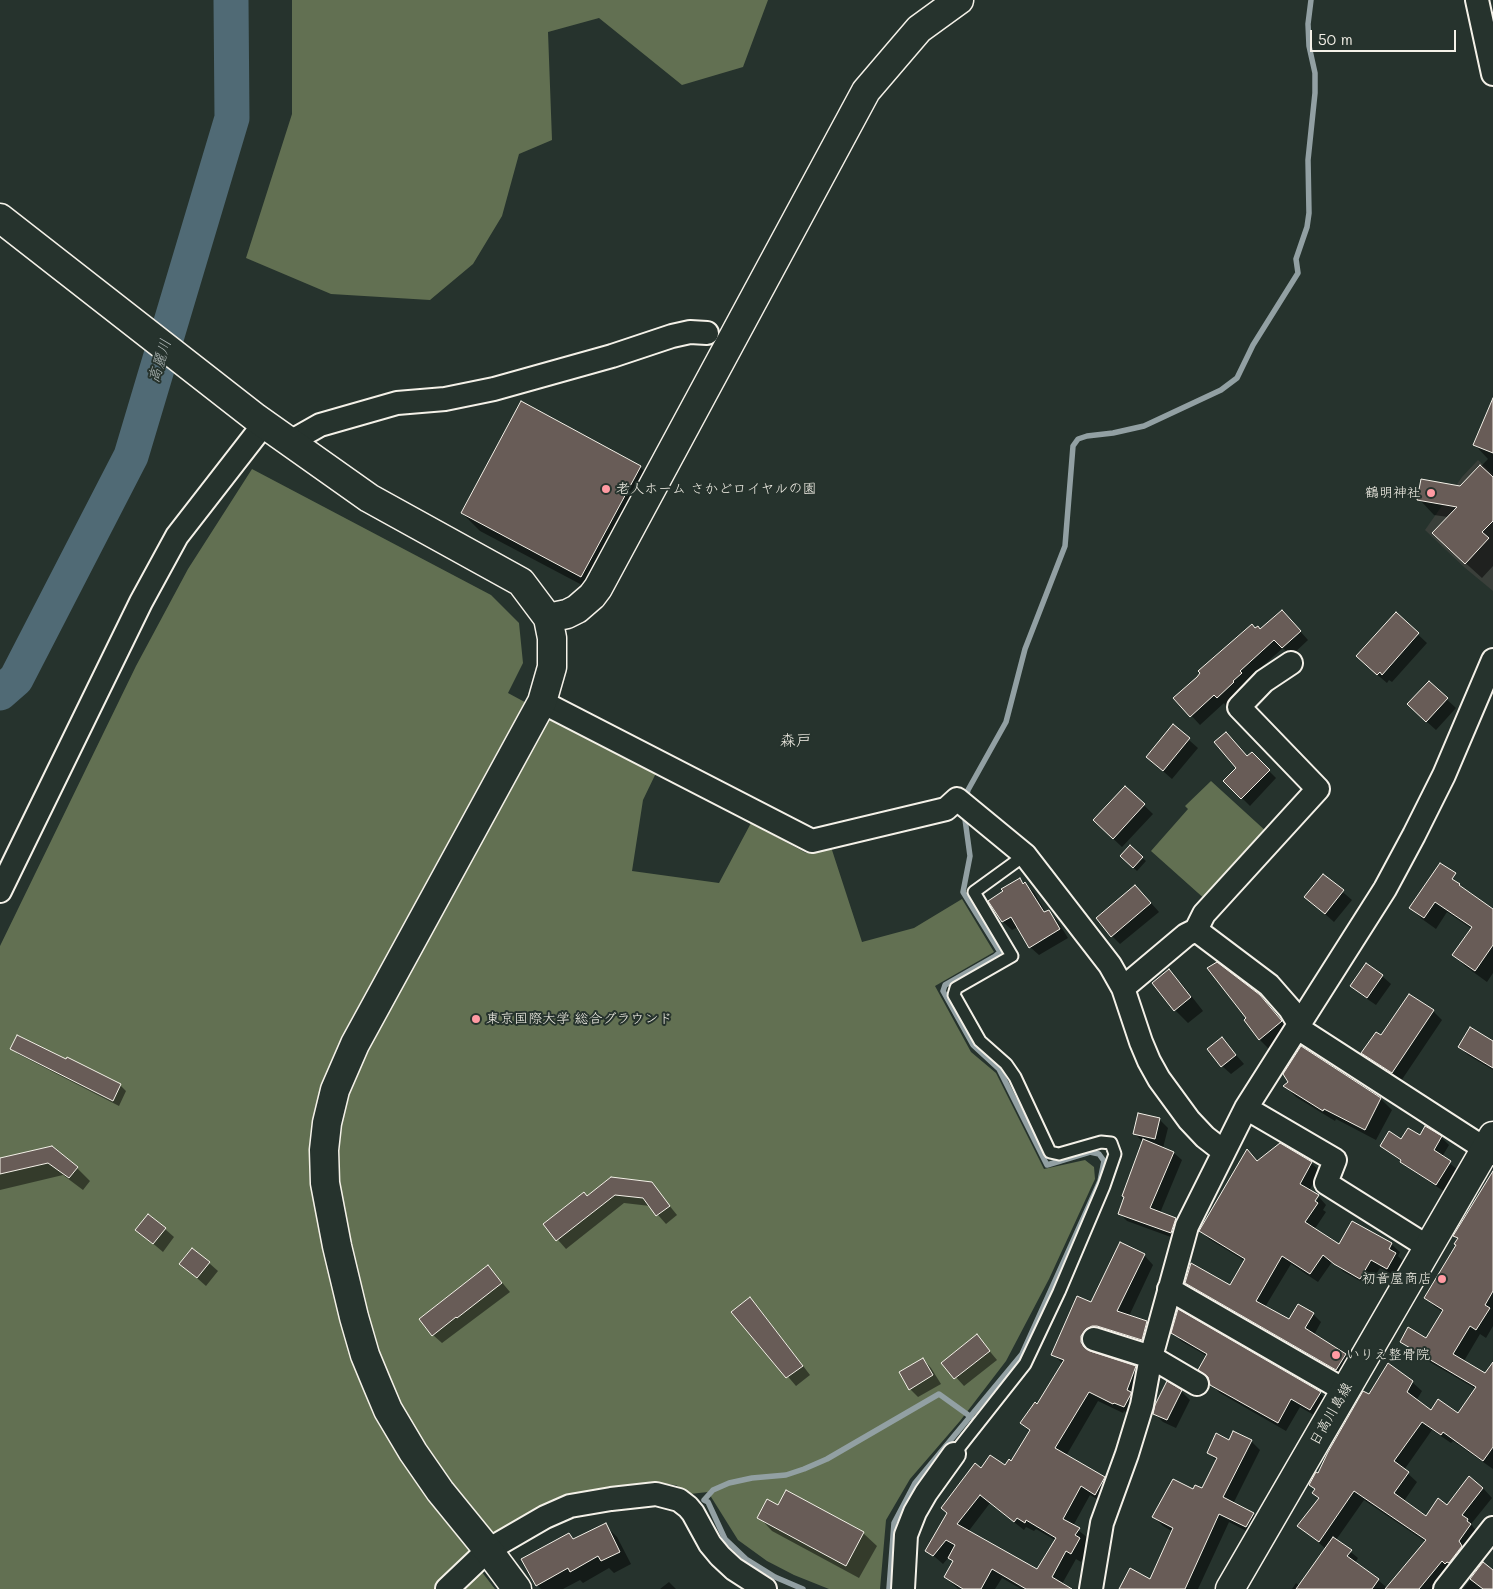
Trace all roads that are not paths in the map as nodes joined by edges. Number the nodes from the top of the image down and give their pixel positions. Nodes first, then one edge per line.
1 (959, 0) edge
2 (1477, 0) edge
3 (1493, 74) edge
4 (0, 218) edge
5 (707, 333) dead end
6 (264, 424) junction
7 (290, 442) junction
8 (548, 618) junction
9 (1493, 660) edge
10 (1291, 663) dead end
11 (542, 702) junction
12 (1025, 855) junction
13 (0, 890) edge
14 (1196, 930) junction
15 (1123, 988) junction
16 (1299, 1024) junction
17 (1246, 1108) junction
18 (1491, 1146) edge
19 (1223, 1151) junction
20 (1428, 1247) junction
21 (1168, 1289) junction
22 (1094, 1339) dead end
23 (1151, 1357) junction
24 (1198, 1384) dead end
25 (1344, 1390) junction
26 (954, 1454) joint
27 (1493, 1528) edge
28 (488, 1550) junction
29 (447, 1589) edge
30 (517, 1589) edge
31 (765, 1589) edge
32 (903, 1589) edge
33 (1090, 1589) edge
34 (1230, 1589) edge
35 (1445, 1589) edge

1 - 8 street
2 - 3 street
4 - 6 street
5 - 7 street
6 - 7 street
6 - 13 street
7 - 8 street
8 - 11 street
9 - 16 street
10 - 14 street
11 - 12 street
11 - 28 street
12 - 15 street
12 - 26 lane
14 - 15 street
14 - 16 street
15 - 19 street
16 - 17 street
16 - 18 street
17 - 19 street
17 - 20 street
18 - 20 street, 日高川島線
19 - 21 street
20 - 25 street, 日高川島線
21 - 23 street
21 - 25 street
22 - 23 street
23 - 24 street
23 - 33 street
25 - 34 street, 日高川島線
26 - 32 street
27 - 35 street
28 - 29 street
28 - 30 street
28 - 31 street

